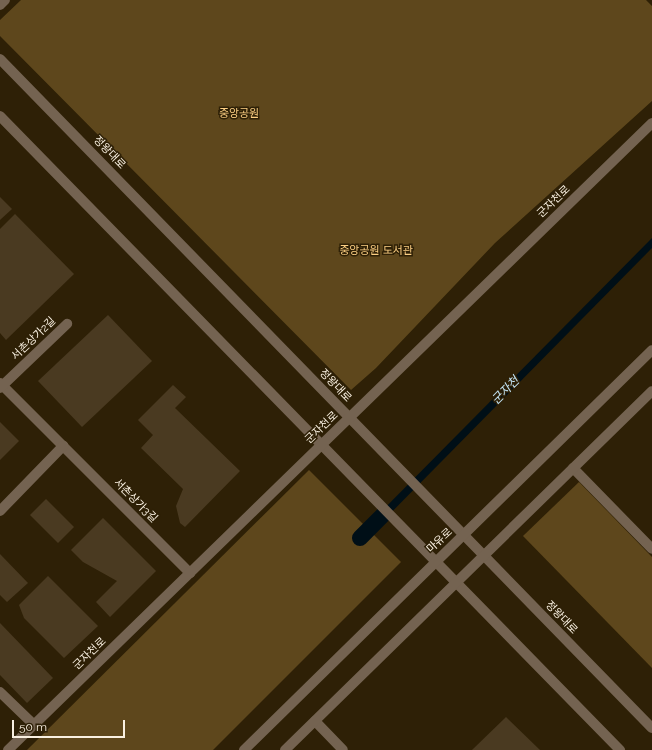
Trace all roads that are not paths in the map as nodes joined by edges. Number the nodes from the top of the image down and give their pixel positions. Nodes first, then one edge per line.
1 (5, 0) edge
2 (0, 5) edge
3 (0, 59) edge
4 (0, 116) edge
5 (652, 123) edge
6 (67, 324) dead end
7 (652, 350) edge
8 (1, 386) edge
9 (652, 391) edge
10 (350, 418) junction
11 (322, 445) junction
12 (63, 446) junction
13 (573, 468) junction
14 (0, 511) edge
15 (464, 535) junction
16 (652, 549) edge
17 (483, 555) junction
18 (436, 561) junction
19 (190, 573) junction
20 (456, 582) junction
21 (0, 692) edge
22 (315, 721) junction
23 (34, 725) junction
24 (652, 728) edge
25 (8, 750) edge
26 (244, 750) edge
27 (285, 750) edge
28 (344, 750) edge
29 (620, 750) edge

1 - 2 street
3 - 10 street, 정왕대로
4 - 11 street
5 - 10 street, 군자천로
6 - 8 street, 서촌상가2길
7 - 15 street, 마유로
8 - 12 street, 서촌상가3길
9 - 13 street
10 - 11 street, 군자천로
10 - 15 street, 정왕대로
11 - 18 street
11 - 19 street, 군자천로
12 - 14 street
12 - 19 street, 서촌상가3길
13 - 16 street
13 - 17 street
15 - 17 street, 정왕대로
15 - 18 street, 마유로
17 - 20 street
17 - 24 street, 정왕대로
18 - 20 street
18 - 26 street, 마유로
19 - 23 street, 군자천로
20 - 22 street
20 - 29 street
21 - 23 street
22 - 27 street
22 - 28 street
23 - 25 street, 군자천로

